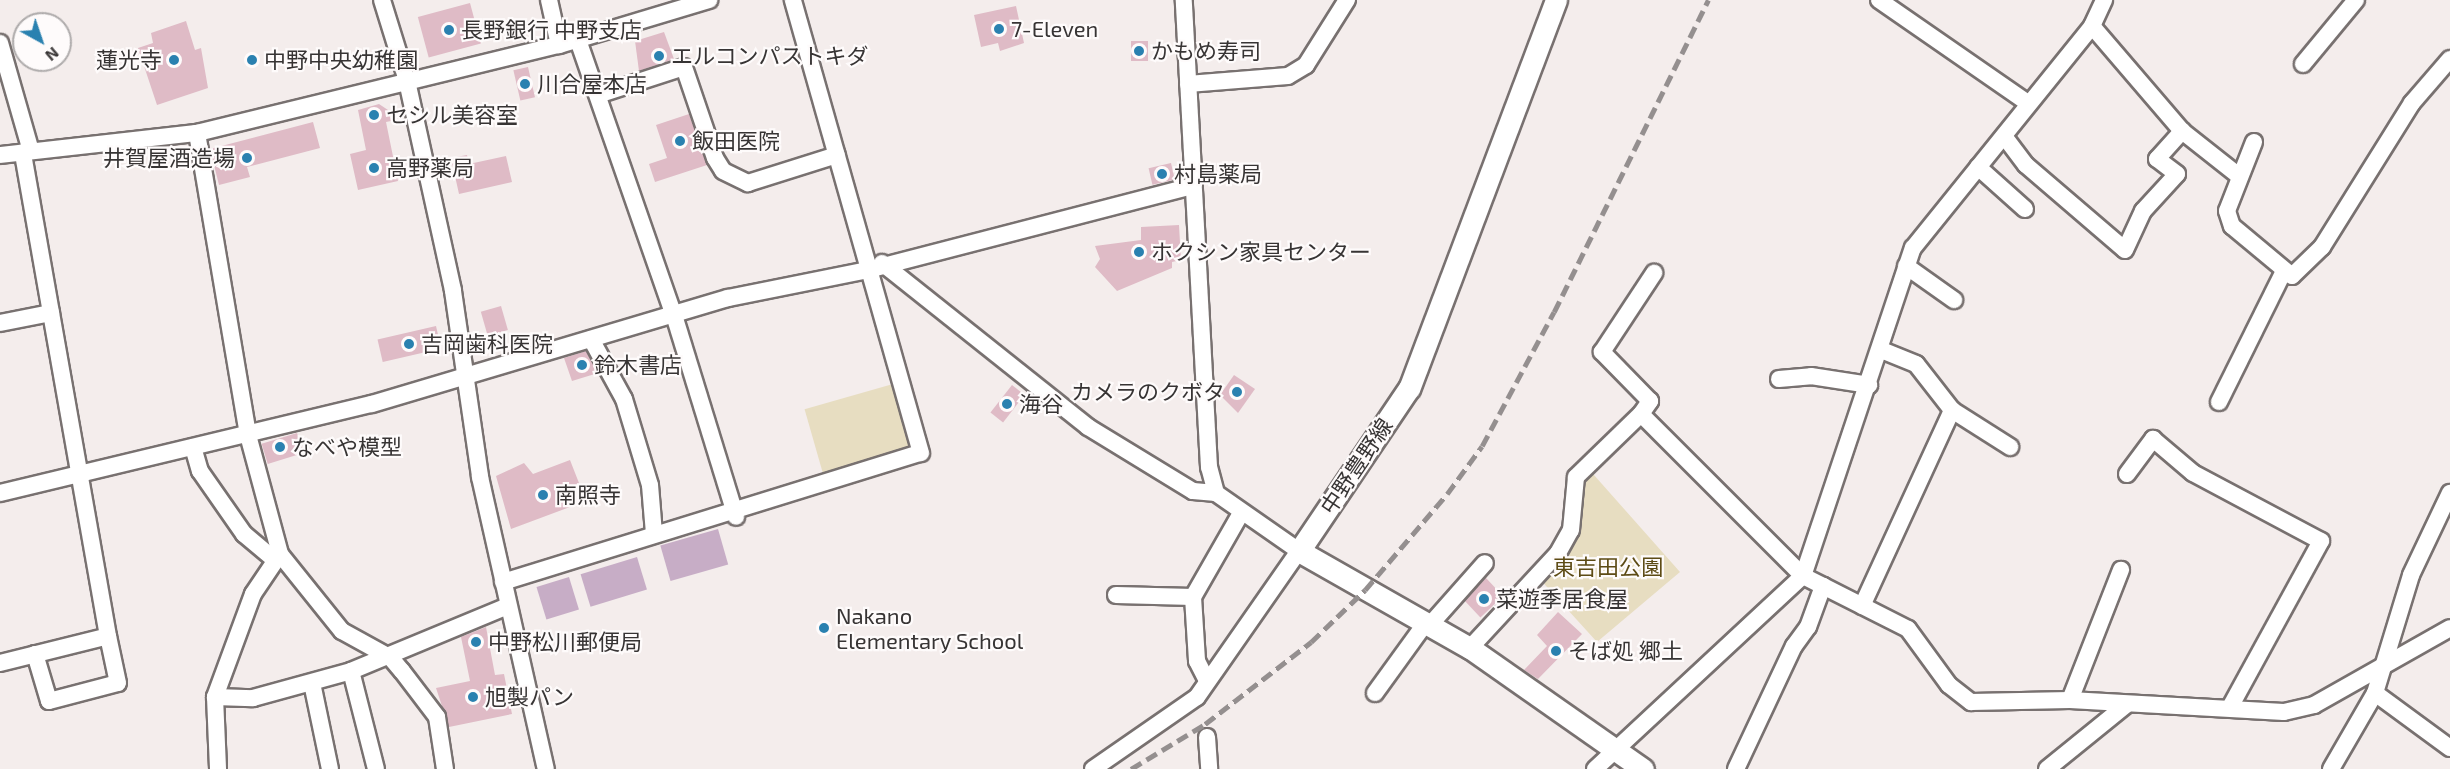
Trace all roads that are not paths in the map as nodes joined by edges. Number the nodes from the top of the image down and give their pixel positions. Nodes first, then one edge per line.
1 (382, 0) edge
2 (549, 0) edge
3 (709, 0) edge
4 (793, 0) edge
5 (1184, 0) edge
6 (1347, 0) edge
7 (1556, 0) edge
8 (1879, 0) edge
9 (2103, 0) edge
10 (2356, 0) edge
11 (2092, 26) junction
12 (578, 40) junction
13 (0, 43) edge
14 (559, 45) junction
15 (2450, 59) edge
16 (2302, 64) dead end
17 (407, 81) junction
18 (1188, 84) junction
19 (598, 95) junction
20 (2028, 103) junction
21 (2182, 131) junction
22 (197, 133) junction
23 (2004, 136) junction
24 (2254, 142) dead end
25 (27, 151) junction
26 (837, 155) junction
27 (0, 156) edge
28 (1978, 167) junction
29 (2239, 176) junction
30 (1192, 186) junction
31 (2025, 210) dead end
32 (1906, 266) junction
33 (875, 267) junction
34 (2284, 271) junction
35 (1654, 273) dead end
36 (1954, 300) dead end
37 (51, 314) junction
38 (674, 315) junction
39 (0, 323) edge
40 (591, 339) junction
41 (1881, 350) junction
42 (469, 376) junction
43 (1779, 379) dead end
44 (1869, 385) junction
45 (2219, 402) dead end
46 (1952, 410) junction
47 (1641, 414) junction
48 (248, 435) junction
49 (193, 447) junction
50 (2010, 447) dead end
51 (2127, 474) dead end
52 (77, 475) junction
53 (0, 493) edge
54 (1216, 493) junction
55 (2450, 493) edge
56 (735, 513) junction
57 (1240, 515) junction
58 (654, 534) junction
59 (1299, 551) junction
60 (278, 557) junction
61 (1485, 563) dead end
62 (2121, 570) dead end
63 (1803, 576) junction
64 (503, 582) junction
65 (1823, 586) junction
66 (1116, 595) dead end
67 (1192, 597) junction
68 (508, 606) junction
69 (1862, 606) junction
70 (1427, 625) junction
71 (2450, 628) edge
72 (108, 636) junction
73 (1470, 648) junction
74 (35, 654) junction
75 (391, 658) junction
76 (0, 663) edge
77 (2386, 663) junction
78 (351, 671) junction
79 (1207, 681) junction
80 (312, 682) junction
81 (1375, 693) dead end
82 (2375, 693) junction
83 (215, 697) junction
84 (2070, 700) junction
85 (2126, 705) junction
86 (2230, 707) junction
87 (1207, 737) dead end
88 (1612, 748) junction
89 (2450, 748) edge
90 (218, 769) edge
91 (330, 769) edge
92 (376, 769) edge
93 (445, 769) edge
94 (546, 769) edge
95 (1093, 769) edge
96 (1209, 769) edge
97 (1595, 769) edge
98 (1643, 769) edge
99 (1736, 769) edge
100 (2048, 769) edge
101 (2331, 769) edge

1 - 17 street
2 - 14 street
3 - 12 street
4 - 26 street
5 - 18 street
6 - 18 street
7 - 59 main road, 中野豊野線
8 - 20 street
9 - 11 street
10 - 16 street
11 - 20 street
11 - 21 street
12 - 14 street
12 - 19 street
13 - 25 street
14 - 17 street
15 - 34 street
17 - 22 street
17 - 42 street
18 - 30 street
19 - 26 street
19 - 38 street
20 - 23 street
21 - 23 street
21 - 29 street
22 - 25 street
22 - 48 street
23 - 28 street
24 - 29 street
25 - 27 street
25 - 37 street
26 - 33 street
28 - 31 street
28 - 32 street
29 - 34 street
30 - 33 street
30 - 54 street
32 - 36 street
32 - 41 street
33 - 38 street
33 - 54 street
33 - 56 street
34 - 45 street
35 - 47 street
37 - 39 street
37 - 52 street
38 - 40 street
38 - 56 street
40 - 42 street
40 - 58 street
41 - 44 street
41 - 46 street
42 - 48 street
42 - 64 street
43 - 44 street
44 - 63 street
46 - 50 street
46 - 69 street
47 - 63 street
47 - 73 street
48 - 49 street
48 - 60 street
49 - 52 street
49 - 60 street
51 - 86 street
52 - 53 street
52 - 72 street
54 - 57 street
55 - 77 street
56 - 58 street
57 - 59 street
57 - 67 street
58 - 64 street
59 - 70 main road
59 - 79 street
60 - 75 street
60 - 83 street
61 - 70 street
62 - 84 street
63 - 65 street
63 - 88 street
64 - 68 street
65 - 69 street
65 - 99 street
66 - 67 street
67 - 79 street
68 - 75 street
68 - 94 street
69 - 84 street
70 - 73 main road
70 - 81 street
71 - 77 street
72 - 74 street
72 - 74 street
73 - 88 main road
74 - 76 street
75 - 78 street
75 - 93 street
77 - 82 street
77 - 86 street
78 - 80 street
78 - 92 street
79 - 95 street
80 - 83 street
80 - 91 street
82 - 89 street
82 - 101 street
83 - 90 street
84 - 85 street
85 - 86 street
85 - 100 street
87 - 96 street
88 - 97 street
88 - 98 main road

